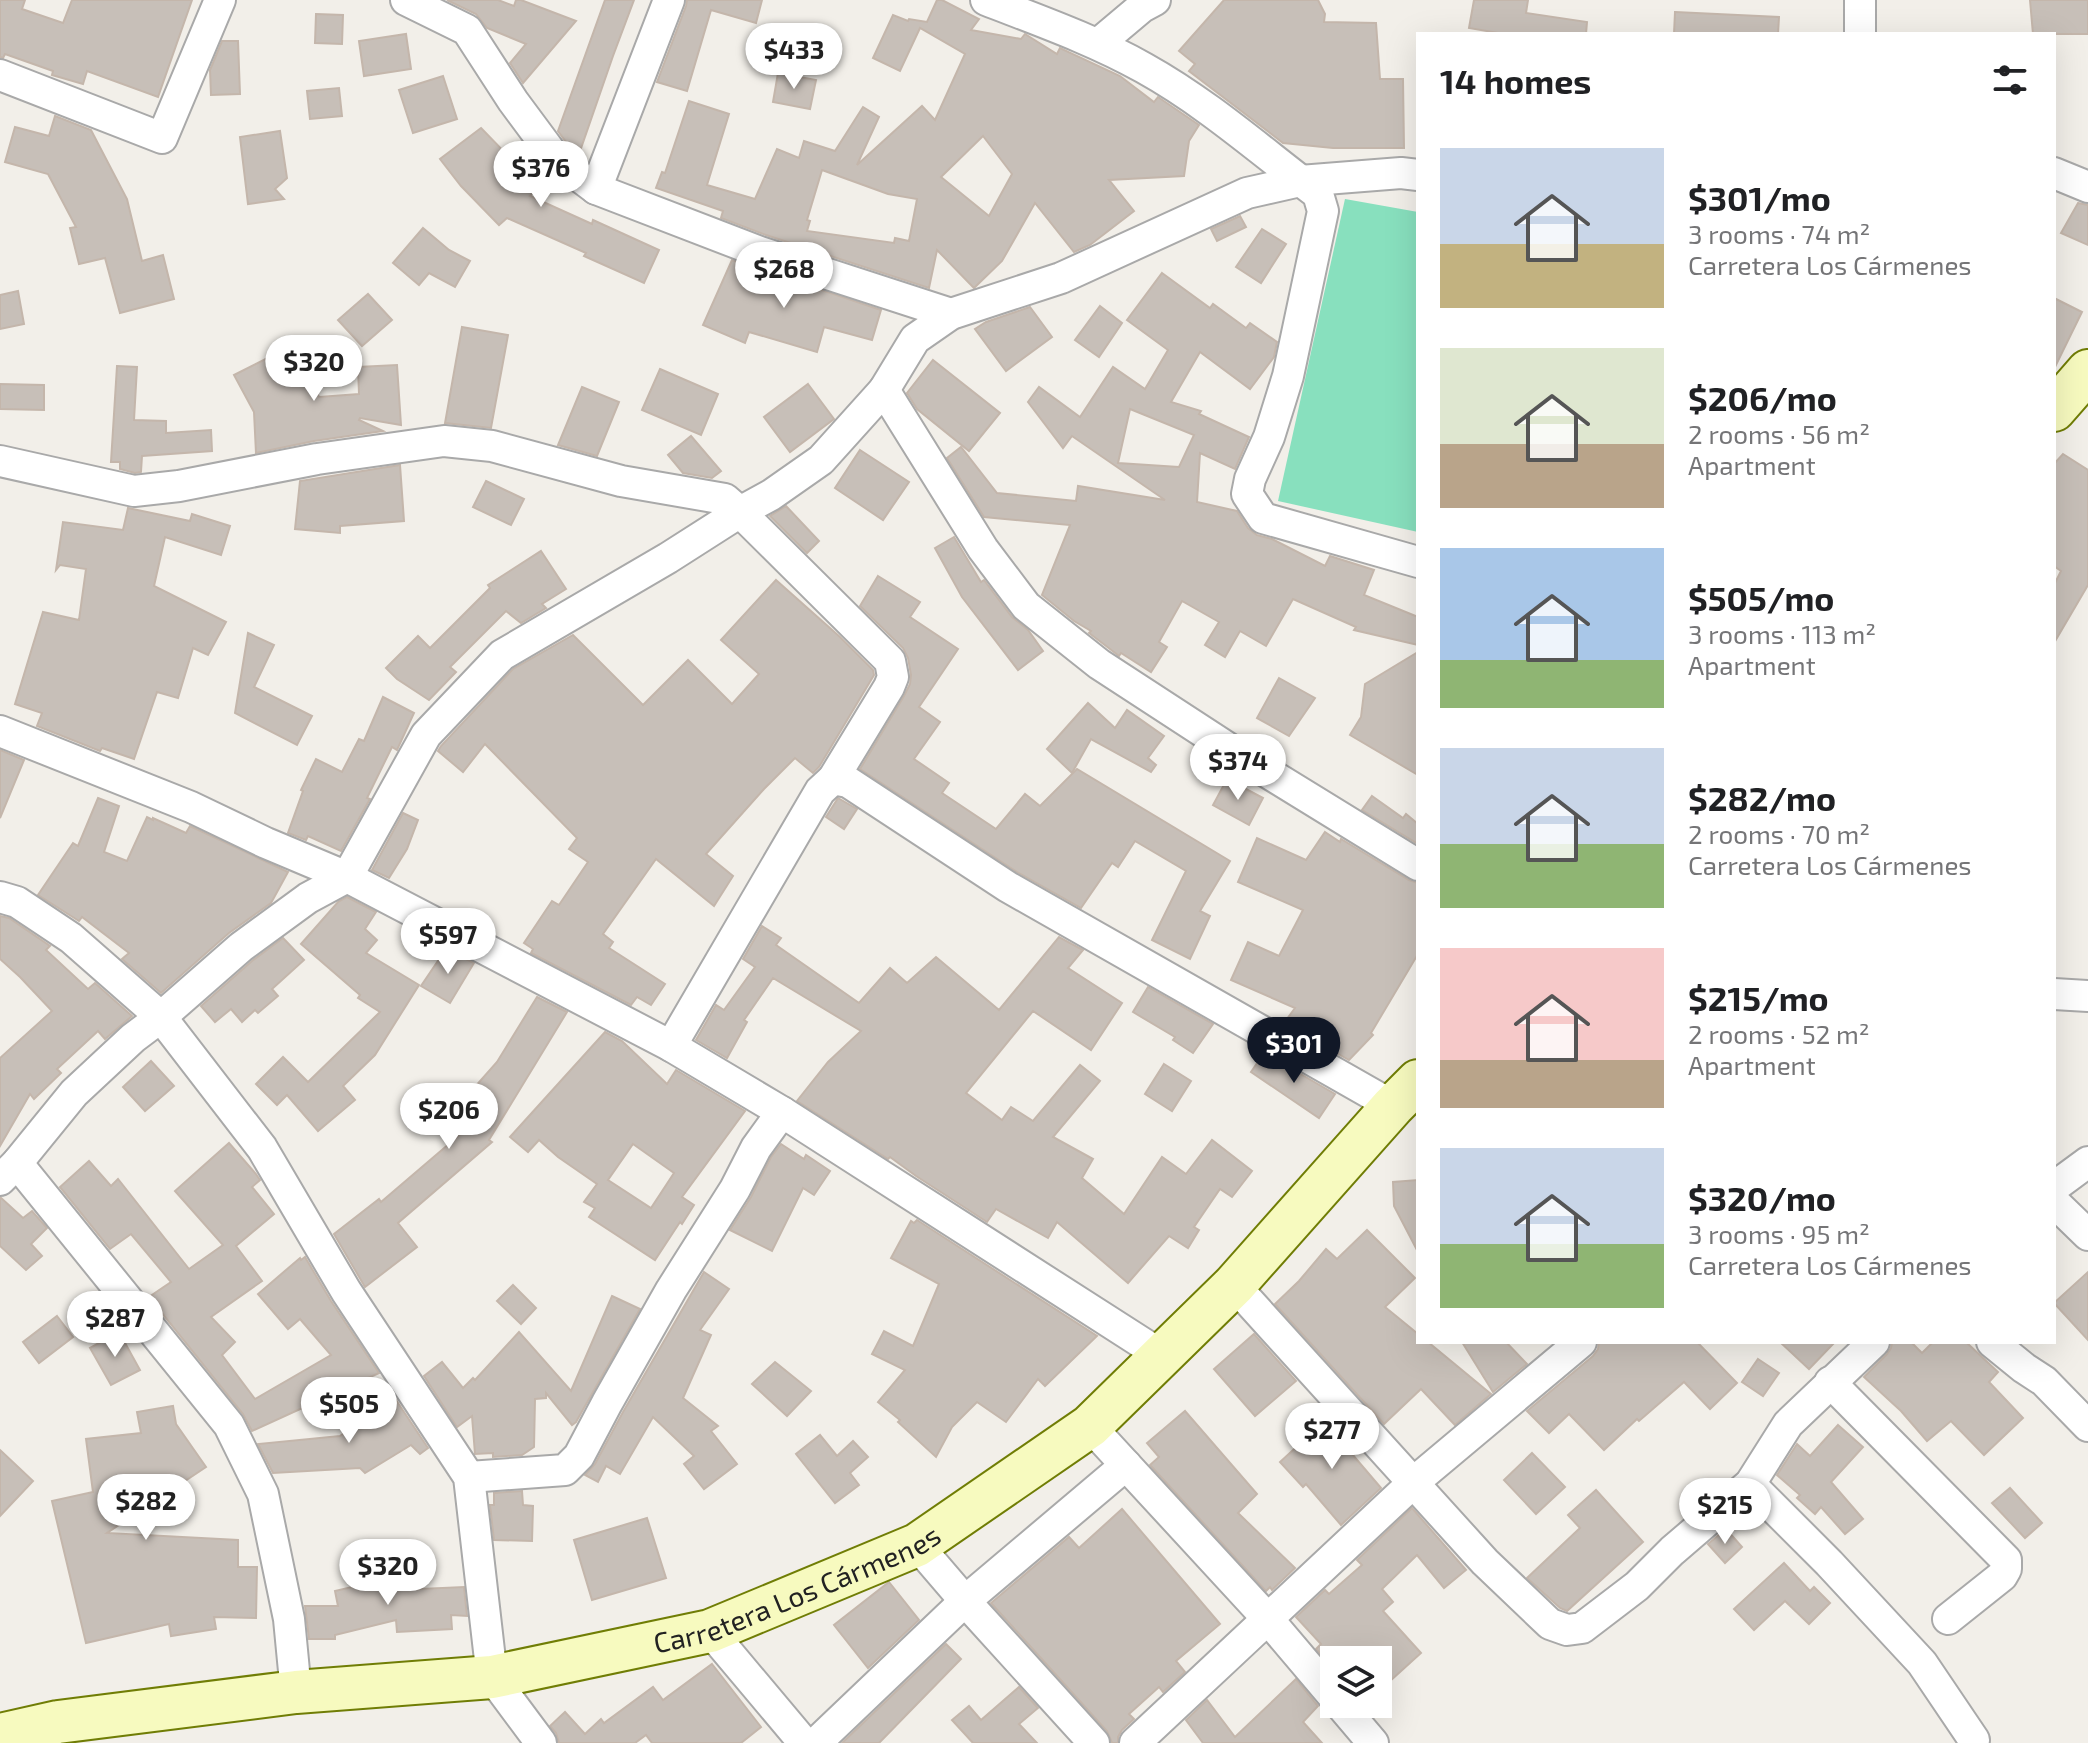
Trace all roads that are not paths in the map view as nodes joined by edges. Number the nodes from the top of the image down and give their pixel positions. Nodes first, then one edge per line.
1 (220, 0) edge
2 (406, 0) edge
3 (669, 0) edge
4 (986, 0) edge
5 (1155, 0) edge
6 (1860, 0) edge
7 (1860, 32) edge
8 (1098, 44) junction
9 (0, 75) edge
10 (2056, 174) edge
11 (1416, 175) edge
12 (1300, 181) junction
13 (2088, 187) edge
14 (596, 189) junction
15 (951, 314) junction
16 (2088, 371) edge
17 (884, 390) junction
18 (2056, 406) edge
19 (0, 461) edge
20 (740, 512) junction
21 (1416, 561) edge
22 (0, 731) edge
23 (833, 779) junction
24 (1416, 864) edge
25 (347, 877) junction
26 (0, 897) edge
27 (2056, 994) edge
28 (2088, 996) edge
29 (161, 1017) junction
30 (671, 1046) junction
31 (1406, 1093) edge
32 (782, 1112) junction
33 (2088, 1162) edge
34 (8, 1171) edge
35 (2056, 1186) edge
36 (2056, 1204) edge
37 (2088, 1235) edge
38 (1234, 1285) junction
39 (1579, 1344) edge
40 (1872, 1344) edge
41 (1994, 1344) edge
42 (1161, 1355) junction
43 (1830, 1382) junction
44 (1090, 1426) junction
45 (2088, 1426) edge
46 (1126, 1465) junction
47 (469, 1477) junction
48 (1414, 1482) junction
49 (1750, 1484) junction
50 (917, 1545) junction
51 (965, 1601) junction
52 (1267, 1618) junction
53 (1948, 1619) dead end
54 (710, 1631) junction
55 (492, 1677) junction
56 (1320, 1680) edge
57 (296, 1692) junction
58 (1352, 1718) edge
59 (0, 1735) edge
60 (1974, 1740) dead end
61 (541, 1743) edge
62 (804, 1743) edge
63 (816, 1743) edge
64 (1094, 1743) edge
65 (1135, 1743) edge
66 (1373, 1743) edge

1 - 9 street
2 - 14 street
3 - 14 street
4 - 8 street
5 - 8 street
6 - 7 street
8 - 12 street
10 - 13 street
11 - 12 street
12 - 15 street
12 - 21 street
14 - 15 street
15 - 17 street
16 - 18 main road
17 - 20 street
17 - 24 street
19 - 20 street
20 - 23 street
20 - 25 street
22 - 25 street
23 - 30 street
23 - 31 street
25 - 29 street
25 - 30 street
26 - 29 street
27 - 28 street
29 - 34 street
29 - 47 street
30 - 32 street
31 - 38 main road, Carretera Los Cármenes
32 - 42 street
32 - 47 street
33 - 35 street
34 - 57 street
36 - 37 street
38 - 42 main road, Carretera Los Cármenes
38 - 48 street
39 - 48 street
40 - 43 street
41 - 45 street
42 - 44 main road, Carretera Los Cármenes
43 - 49 street
43 - 53 street
44 - 46 street
44 - 50 main road, Carretera Los Cármenes
46 - 51 street
46 - 52 street
47 - 55 street
48 - 49 street
48 - 52 street
49 - 60 street
50 - 51 street
50 - 54 main road, Carretera Los Cármenes
51 - 63 street
51 - 64 street
52 - 56 street
52 - 65 street
54 - 55 main road, Carretera Los Cármenes
54 - 62 street
55 - 57 main road, Carretera Los Cármenes
55 - 61 street
57 - 59 main road, Carretera Los Cármenes
58 - 66 street

